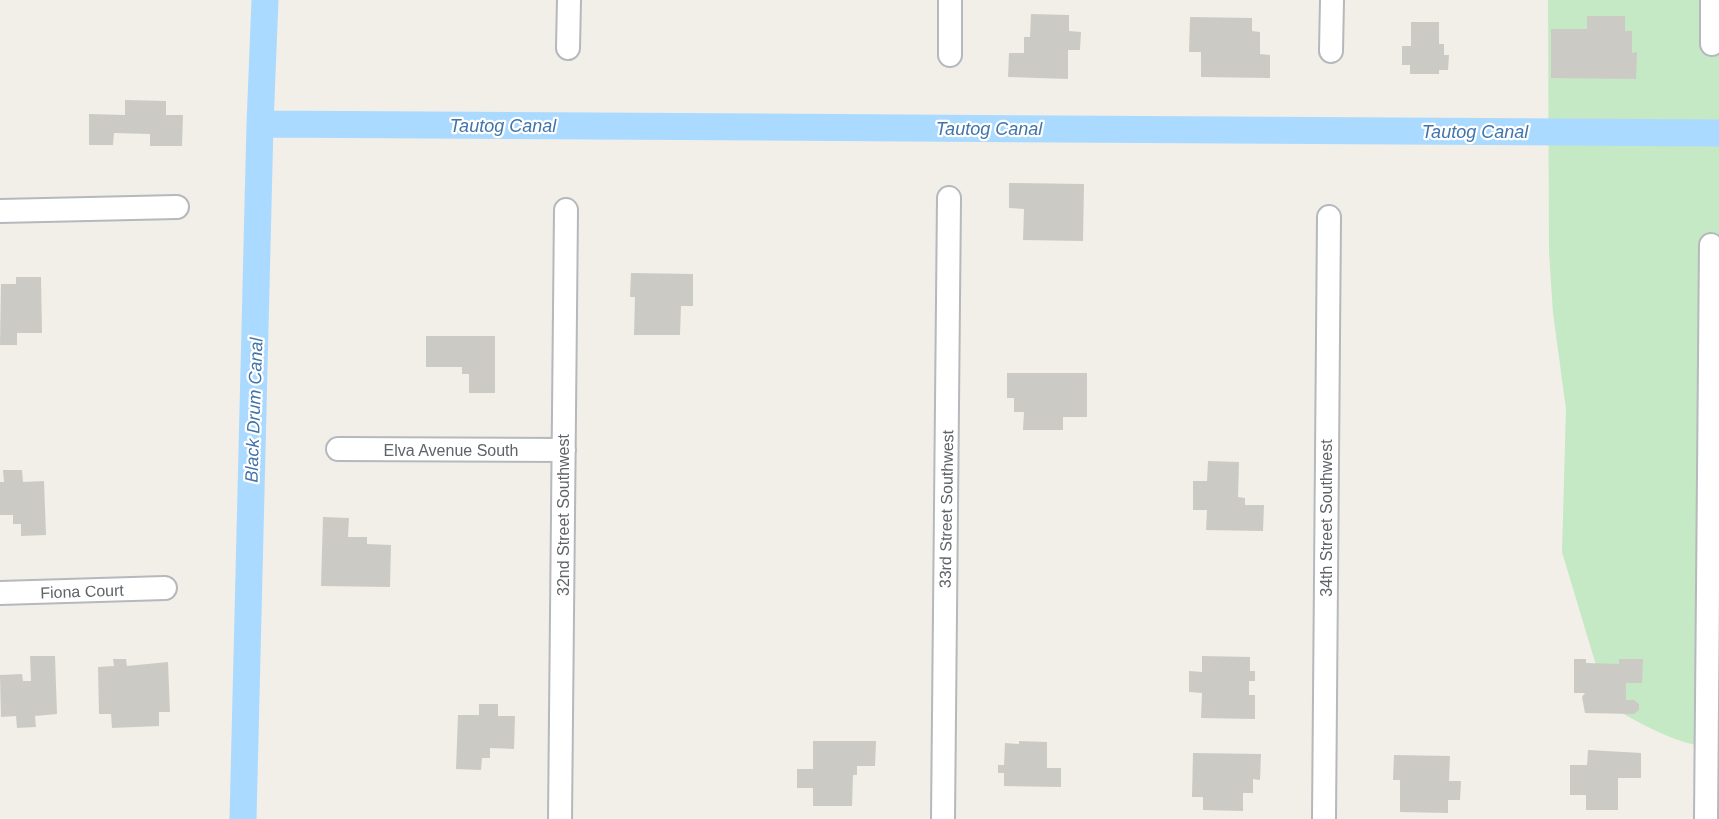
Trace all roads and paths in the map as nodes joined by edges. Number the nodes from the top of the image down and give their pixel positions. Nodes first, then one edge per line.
1 (569, 0) edge
2 (950, 0) edge
3 (1332, 0) edge
4 (1712, 0) edge
5 (1712, 44) dead end
6 (568, 48) dead end
7 (1331, 51) dead end
8 (950, 55) dead end
9 (949, 198) dead end
10 (177, 207) dead end
11 (566, 210) dead end
12 (0, 211) edge
13 (1329, 217) dead end
14 (1711, 245) dead end
15 (338, 449) dead end
16 (564, 450) junction
17 (165, 588) dead end
18 (0, 593) edge
19 (560, 819) edge
20 (943, 819) edge
21 (1324, 819) edge
22 (1706, 819) edge

1 - 6 street
2 - 8 street
3 - 7 street
4 - 5 street
9 - 20 street, 33rd Street Southwest
10 - 12 street
11 - 16 street, 32nd Street Southwest
13 - 21 street, 34th Street Southwest
14 - 22 street
15 - 16 street, Elva Avenue South
16 - 19 street, 32nd Street Southwest
17 - 18 street, Fiona Court

